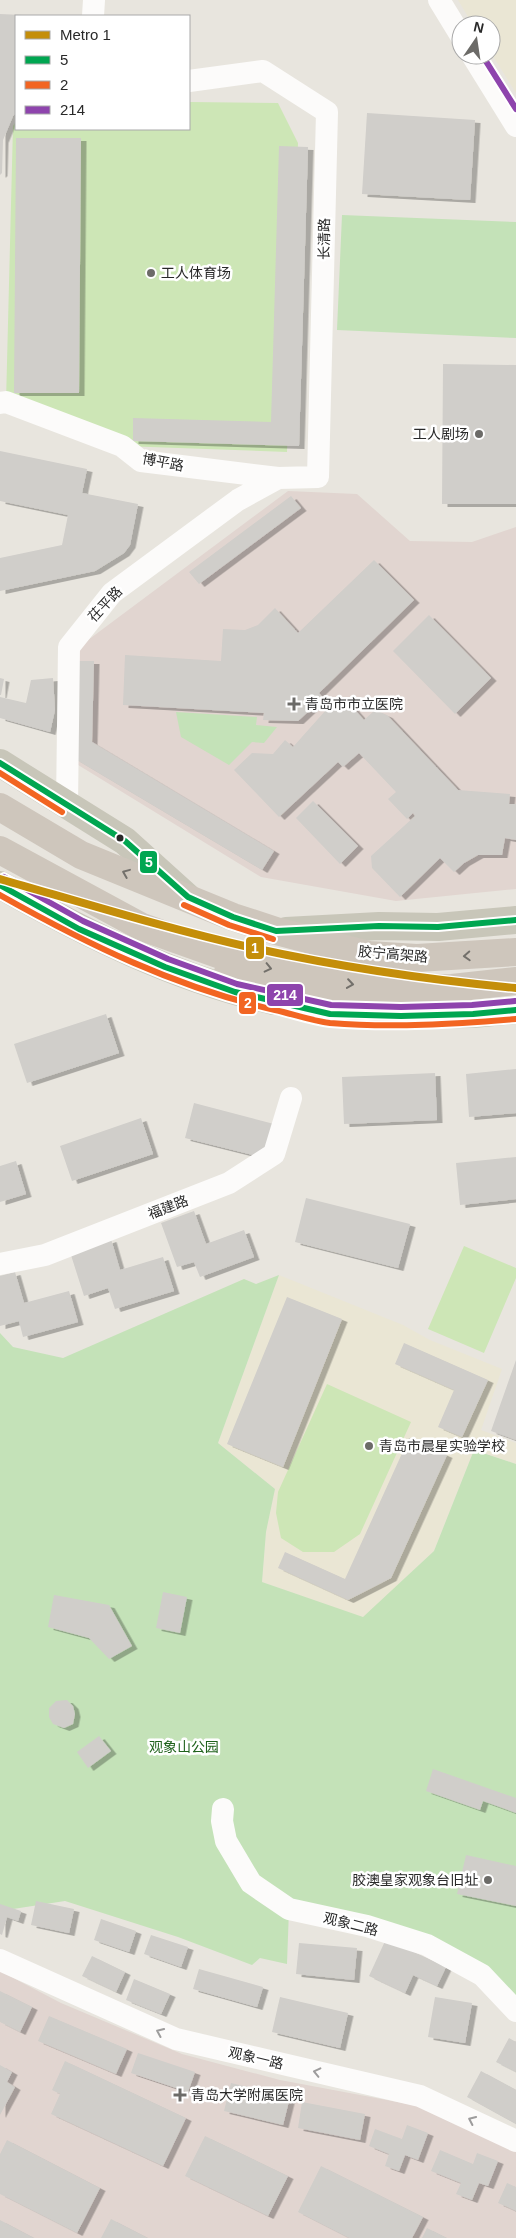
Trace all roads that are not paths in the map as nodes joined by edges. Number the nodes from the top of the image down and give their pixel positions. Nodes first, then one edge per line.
1 (94, 0) edge
2 (439, 0) edge
3 (94, 15) edge
4 (451, 20) edge
5 (478, 65) edge
6 (190, 81) edge
7 (516, 126) edge
8 (0, 403) edge
9 (278, 478) junction
10 (0, 763) edge
11 (67, 805) junction
12 (0, 806) edge
13 (0, 851) edge
14 (0, 885) edge
15 (188, 898) junction
16 (516, 920) edge
17 (276, 931) junction
18 (516, 952) edge
19 (516, 981) edge
20 (516, 1010) edge
21 (401, 1016) junction
22 (291, 1098) dead end
23 (0, 1264) edge
24 (223, 1809) dead end
25 (0, 1960) edge
26 (516, 2011) edge
27 (516, 2141) edge

1 - 3 street
2 - 4 street
5 - 7 street
6 - 9 street, 长清路
8 - 9 street, 博平路
9 - 11 street, 茌平路
10 - 11 main road
11 - 15 main road
15 -> 12 highway, 胶宁高架路
13 -> 19 highway
13 - 21 highway
14 - 21 main road
15 - 17 highway, 胶宁高架路
16 - 17 main road
18 -> 17 highway, 胶宁高架路
20 - 21 main road
22 - 23 street, 福建路
24 - 26 street, 观象二路
27 -> 25 street, 观象一路

